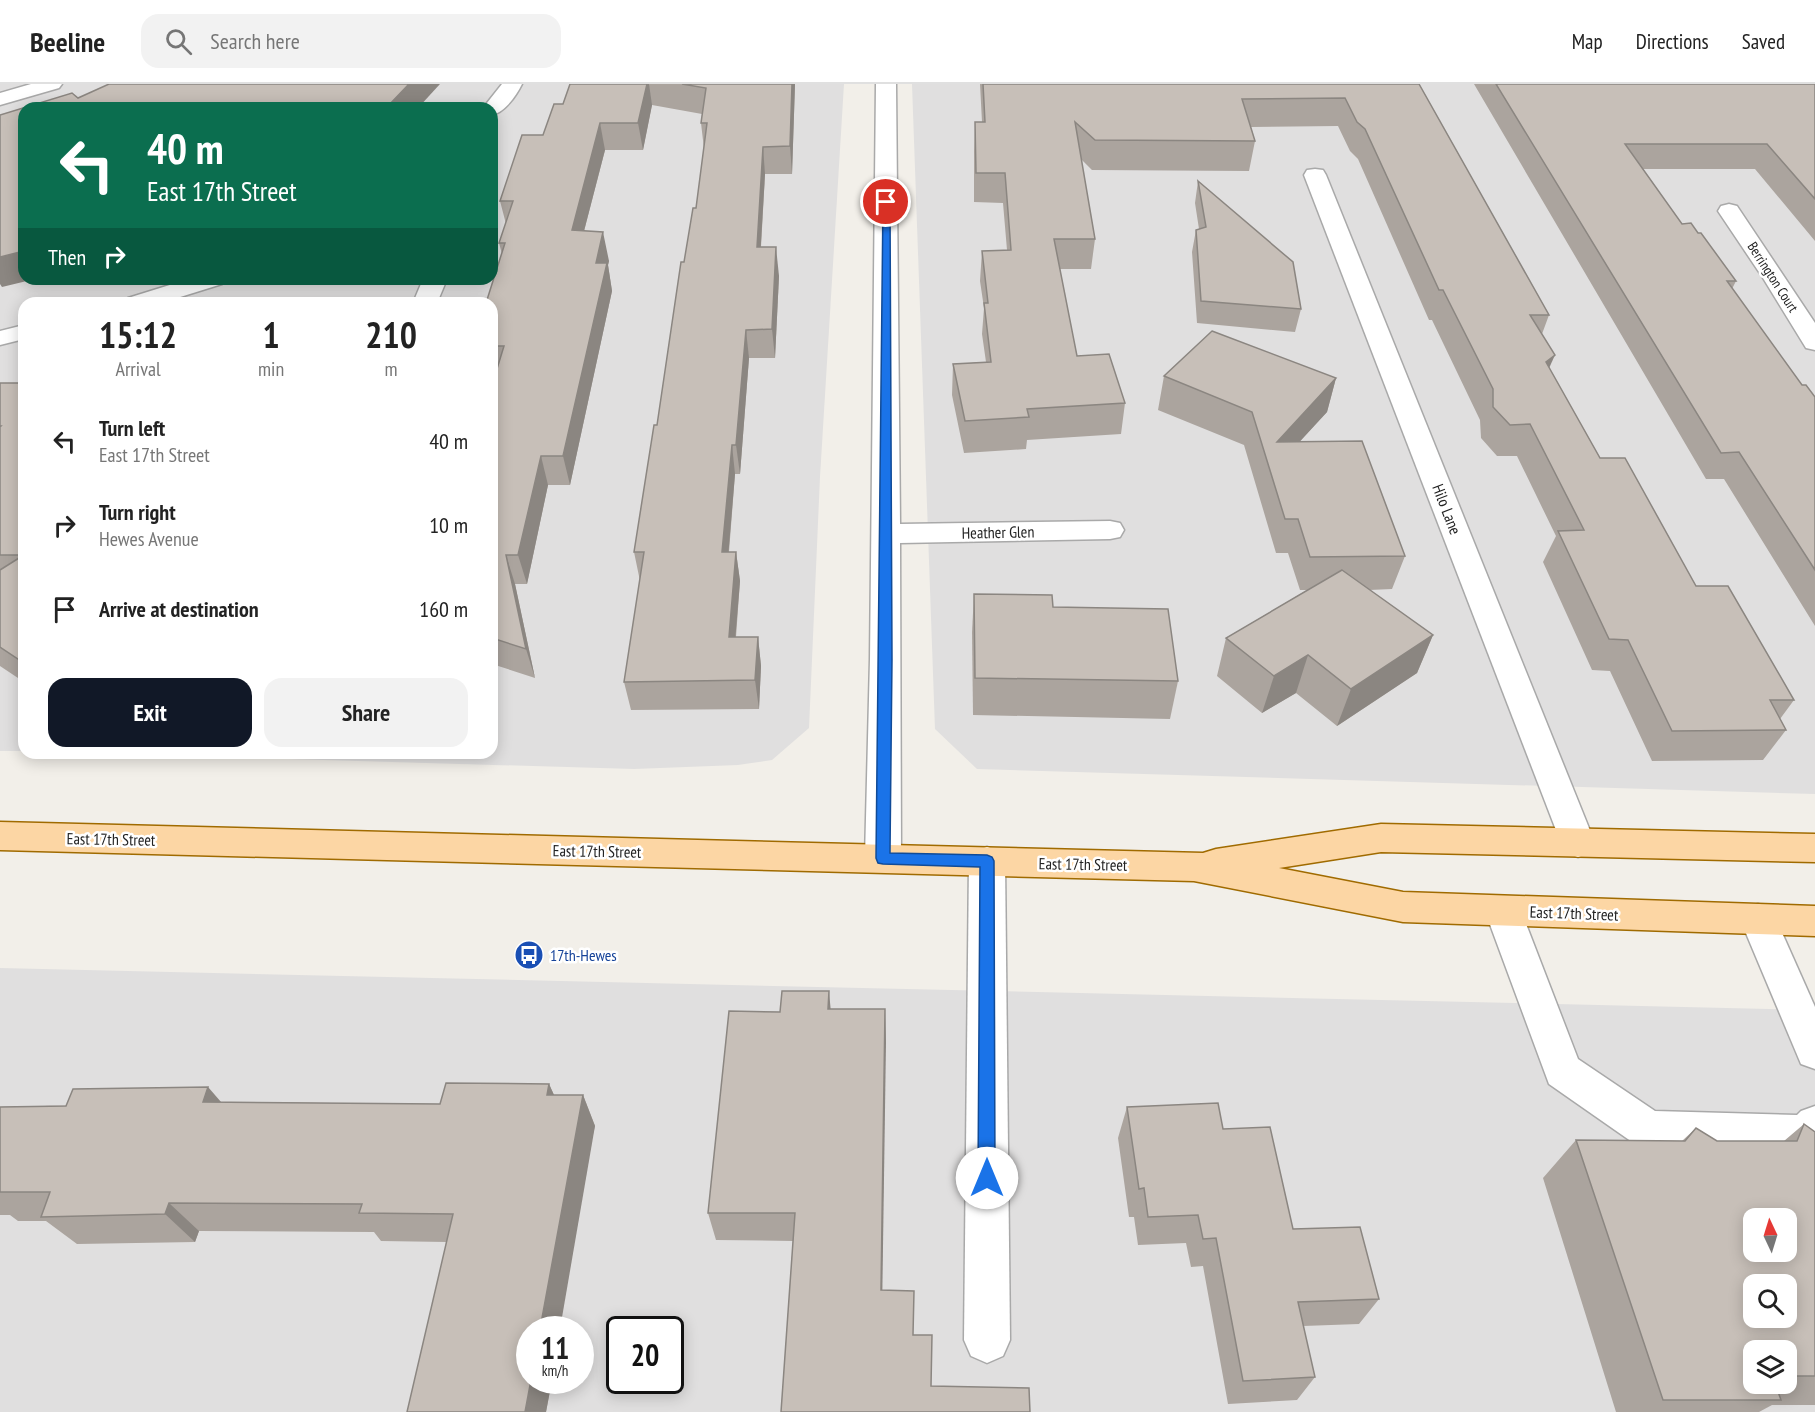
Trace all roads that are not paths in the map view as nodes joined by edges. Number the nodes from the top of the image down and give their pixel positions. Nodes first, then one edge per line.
1 (52, 84) edge
2 (512, 84) edge
3 (886, 84) edge
4 (0, 99) edge
5 (498, 103) edge
6 (1316, 175) dead end
7 (1729, 211) dead end
8 (198, 285) edge
9 (157, 297) edge
10 (18, 334) edge
11 (0, 338) edge
12 (1815, 343) edge
13 (1110, 530) dead end
14 (886, 534) junction
15 (0, 836) edge
16 (1578, 843) junction
17 (1815, 848) edge
18 (883, 858) junction
19 (987, 861) junction
20 (1194, 866) junction
21 (1503, 911) junction
22 (1758, 919) junction
23 (1815, 921) edge
24 (1815, 1051) edge
25 (1815, 1125) edge
26 (987, 1340) dead end

1 - 4 street
2 - 5 street
3 - 14 street
6 - 16 street, Hilo Lane
7 - 12 street, Berrington Court
8 - 9 street
10 - 11 street
13 - 14 street, Heather Glen
14 - 18 street
15 - 18 main road, East 17th Street
16 - 17 main road, East 17th Street
16 - 20 main road, East 17th Street
18 - 19 main road, East 17th Street
19 - 20 main road, East 17th Street
19 - 26 street
20 - 21 main road, East 17th Street
21 - 22 main road, East 17th Street
21 - 25 street
22 - 23 main road, East 17th Street
22 - 24 street

